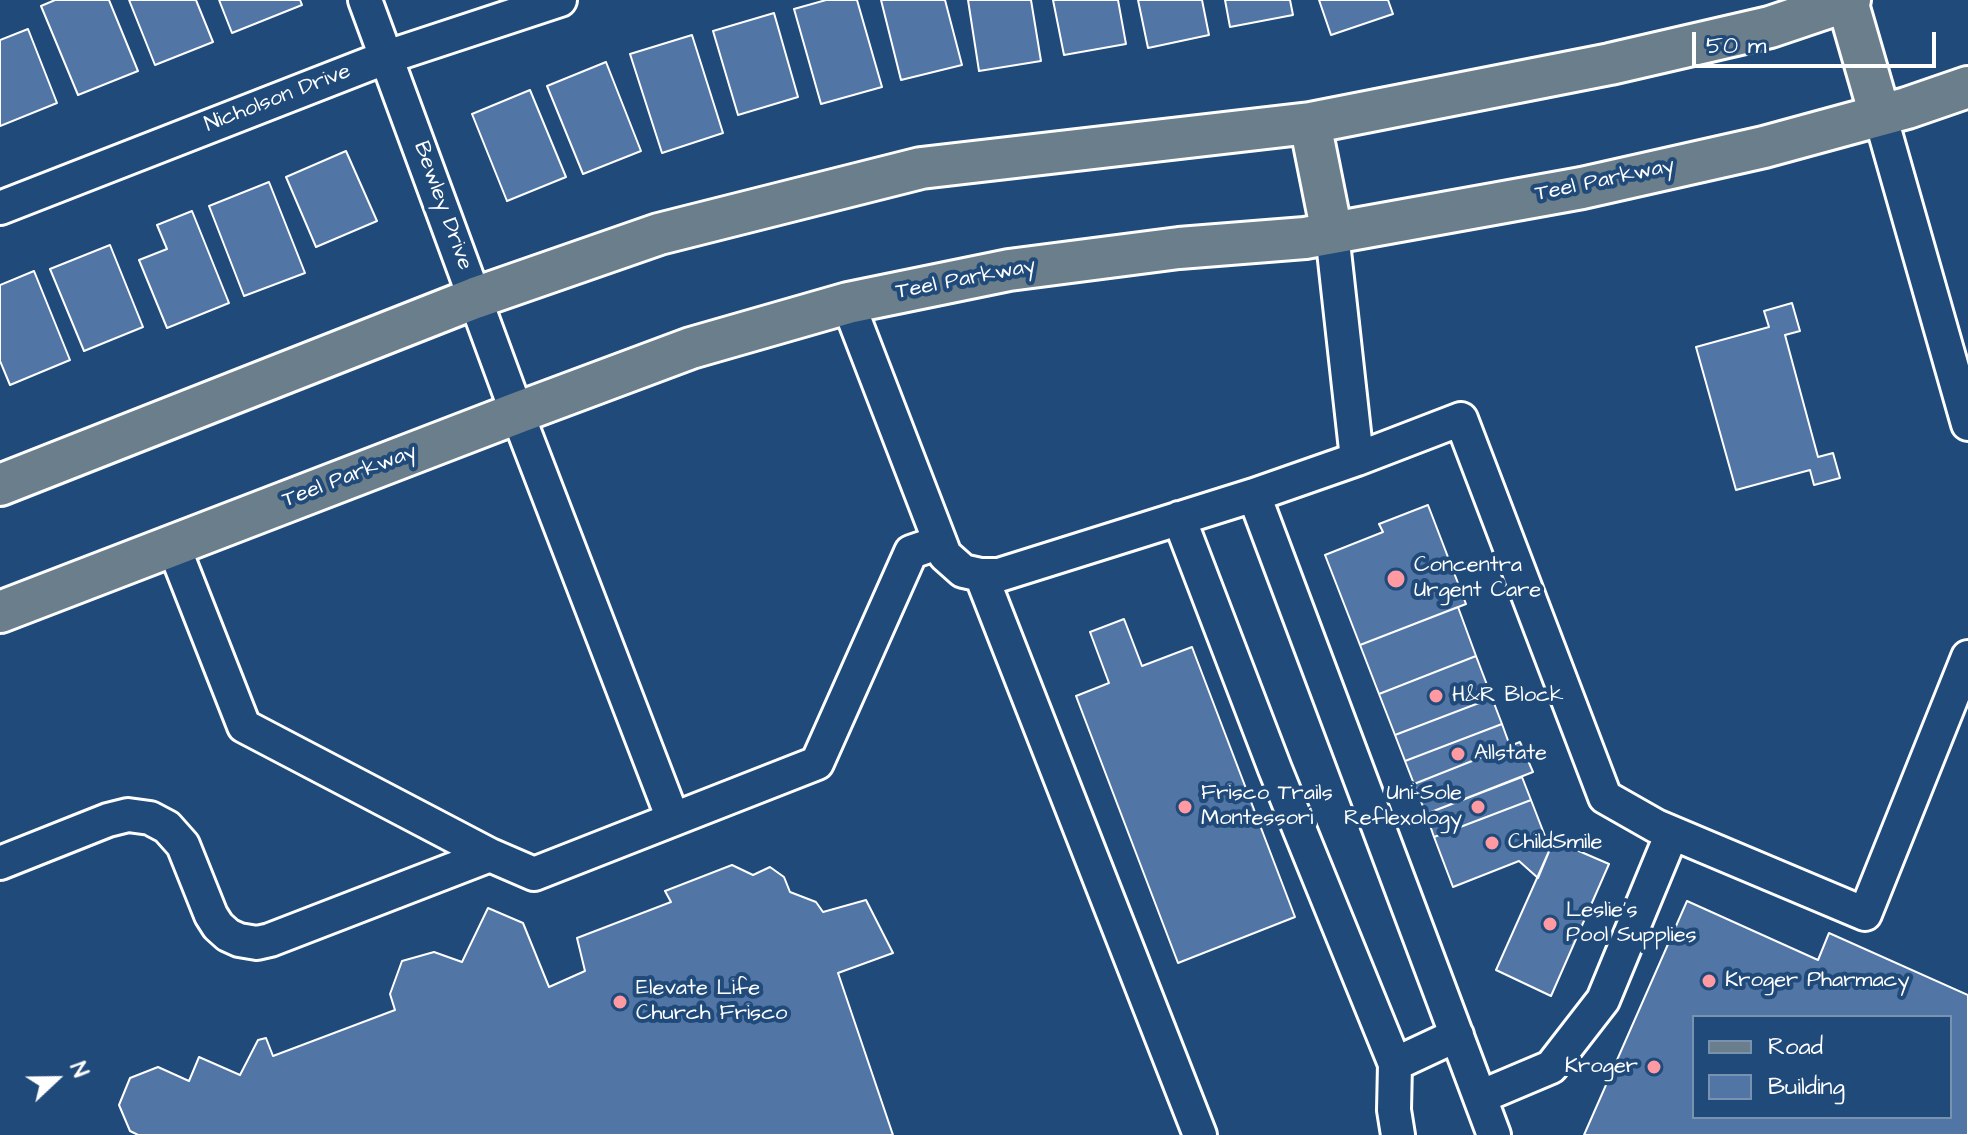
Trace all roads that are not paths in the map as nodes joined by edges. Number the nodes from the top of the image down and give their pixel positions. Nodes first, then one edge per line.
1 (365, 0) edge
2 (560, 0) edge
3 (1849, 0) edge
4 (387, 57) junction
5 (1968, 87) edge
6 (1880, 115) junction
7 (1310, 123) junction
8 (0, 208) edge
9 (1332, 233) junction
10 (475, 298) junction
11 (848, 303) junction
12 (517, 413) junction
13 (1968, 424) edge
14 (1357, 459) junction
15 (0, 485) edge
16 (1254, 495) junction
17 (1179, 518) junction
18 (940, 542) junction
19 (173, 545) junction
20 (981, 575) junction
21 (0, 612) edge
22 (1968, 657) edge
23 (673, 819) junction
24 (1672, 833) junction
25 (490, 855) junction
26 (0, 863) edge
27 (1457, 1035) junction
28 (1395, 1064) junction
29 (1480, 1097) junction
30 (1200, 1135) edge
31 (1398, 1135) edge
32 (1494, 1135) edge

1 - 4 street, Bewley Drive
2 - 4 street, Nicholson Drive
3 - 6 main road
3 - 7 main road
4 - 8 street, Nicholson Drive
4 - 10 street, Bewley Drive
5 - 6 main road, Teel Parkway
6 - 9 main road, Teel Parkway
6 - 13 street
7 - 9 main road
7 - 10 main road
9 - 11 main road, Teel Parkway
9 - 14 street
10 - 12 street, Bewley Drive
10 - 15 main road
11 - 12 main road, Teel Parkway
11 - 18 street
12 - 19 main road, Teel Parkway
12 - 23 street, Bewley Drive
14 - 16 street
14 - 24 street
16 - 17 street
16 - 27 street
17 - 20 street
17 - 28 street
18 - 20 street
18 - 23 street
19 - 21 main road, Teel Parkway
19 - 25 street
20 - 30 street
22 - 24 street
23 - 25 street
24 - 29 street
25 - 26 street
27 - 28 street
27 - 29 street
28 - 31 street
29 - 32 street

